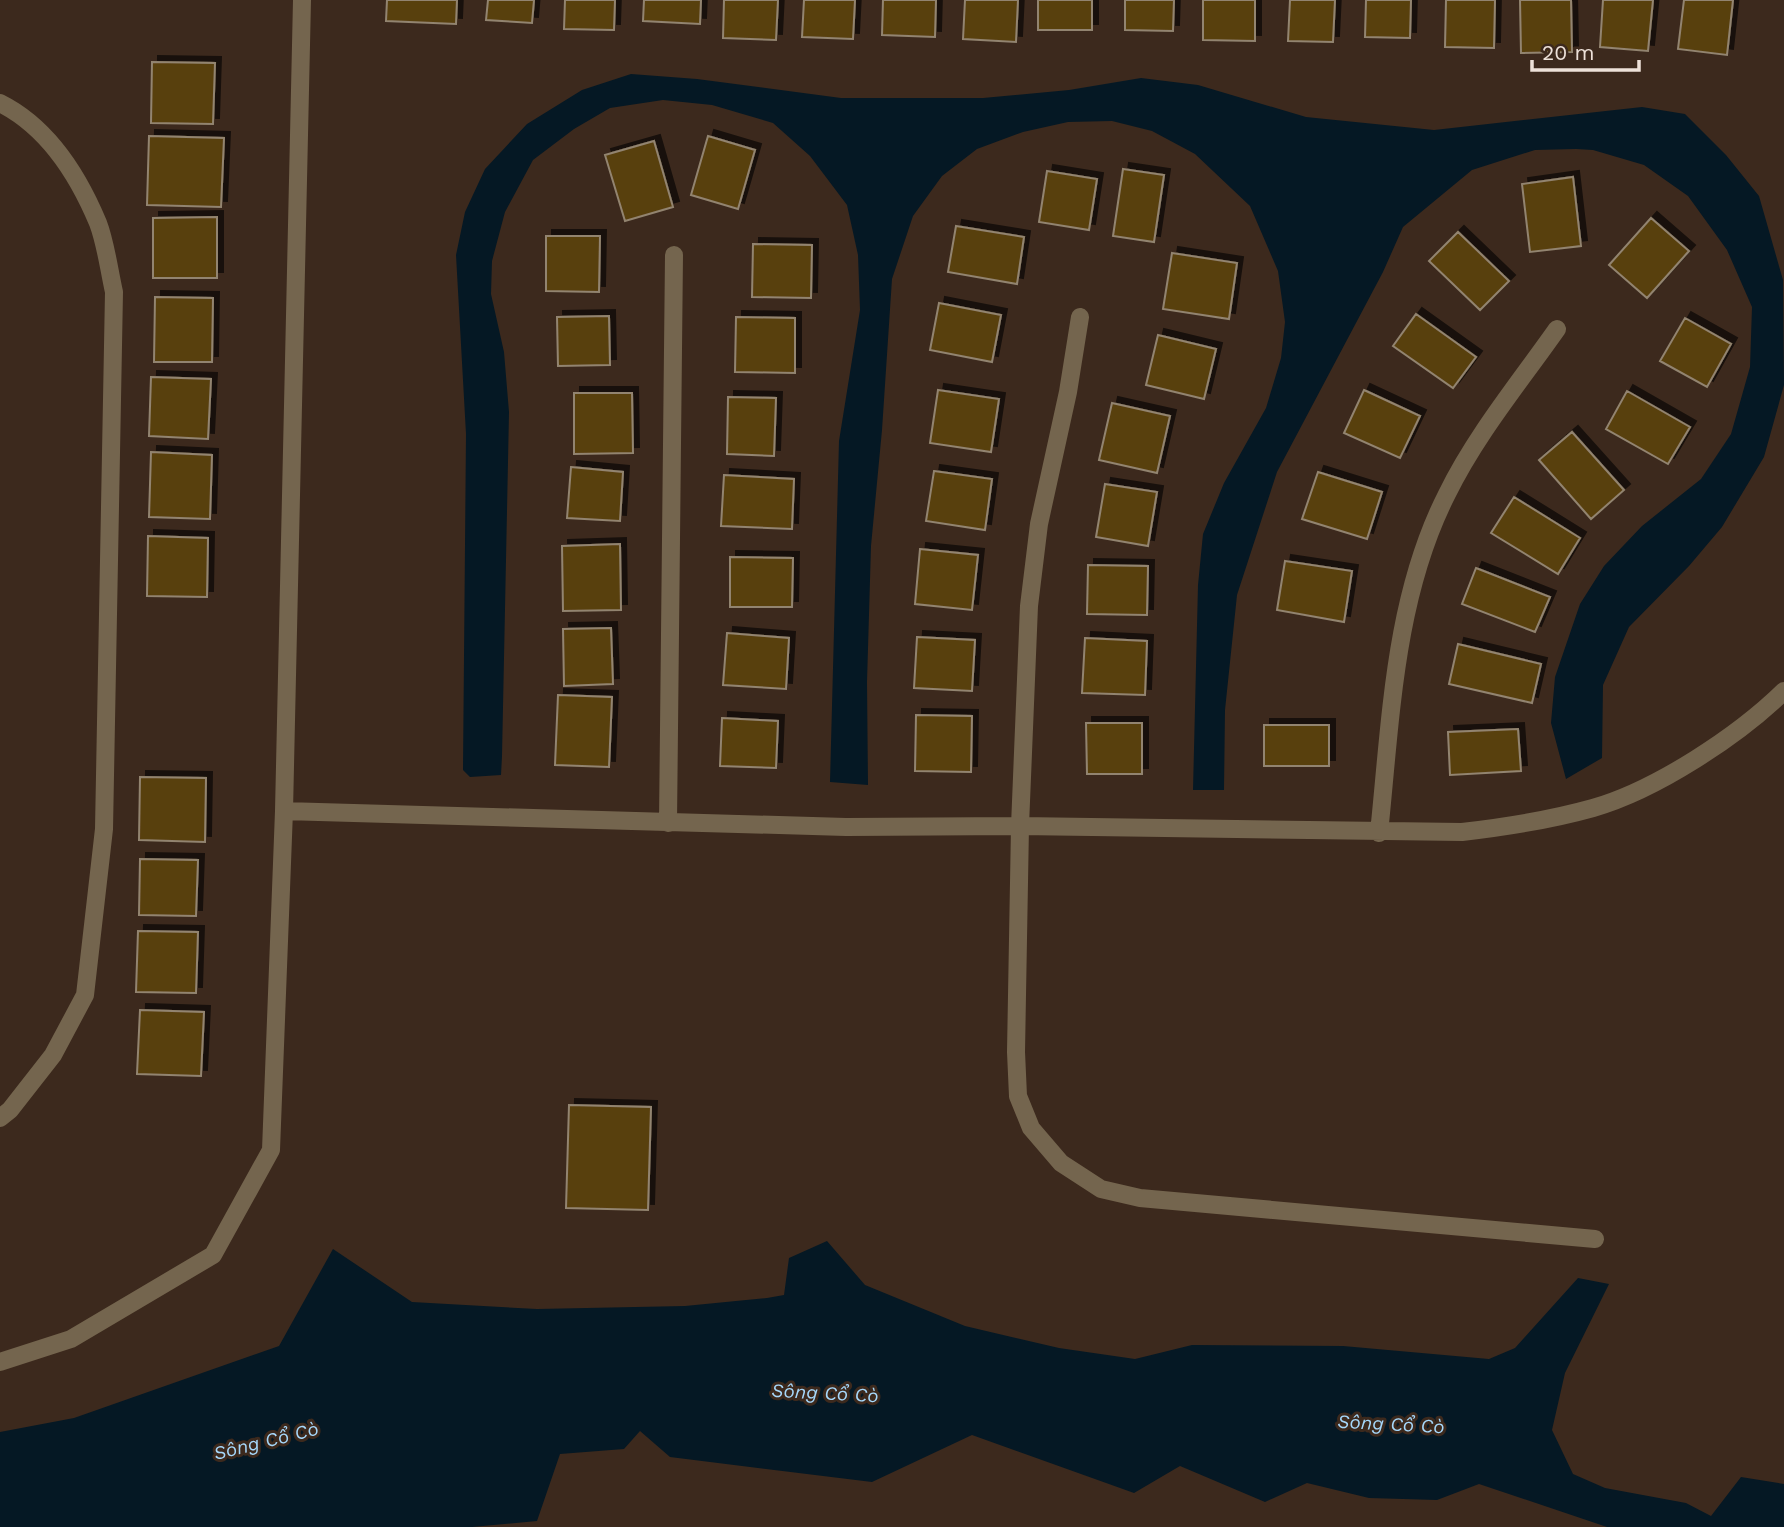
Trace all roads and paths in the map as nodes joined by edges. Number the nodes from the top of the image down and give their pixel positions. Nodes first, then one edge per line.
1 (302, 0) edge
2 (0, 103) edge
3 (674, 255) dead end
4 (1080, 317) dead end
5 (1557, 329) dead end
6 (1784, 691) edge
7 (284, 811) junction
8 (668, 823) junction
9 (1020, 826) junction
10 (1379, 833) junction
11 (0, 1118) edge
12 (1595, 1240) dead end
13 (0, 1362) edge

1 - 7 street
2 - 11 street
3 - 8 street
4 - 9 street
5 - 10 street
6 - 10 street
7 - 8 street
7 - 13 street
8 - 9 street
9 - 10 street
9 - 12 street

